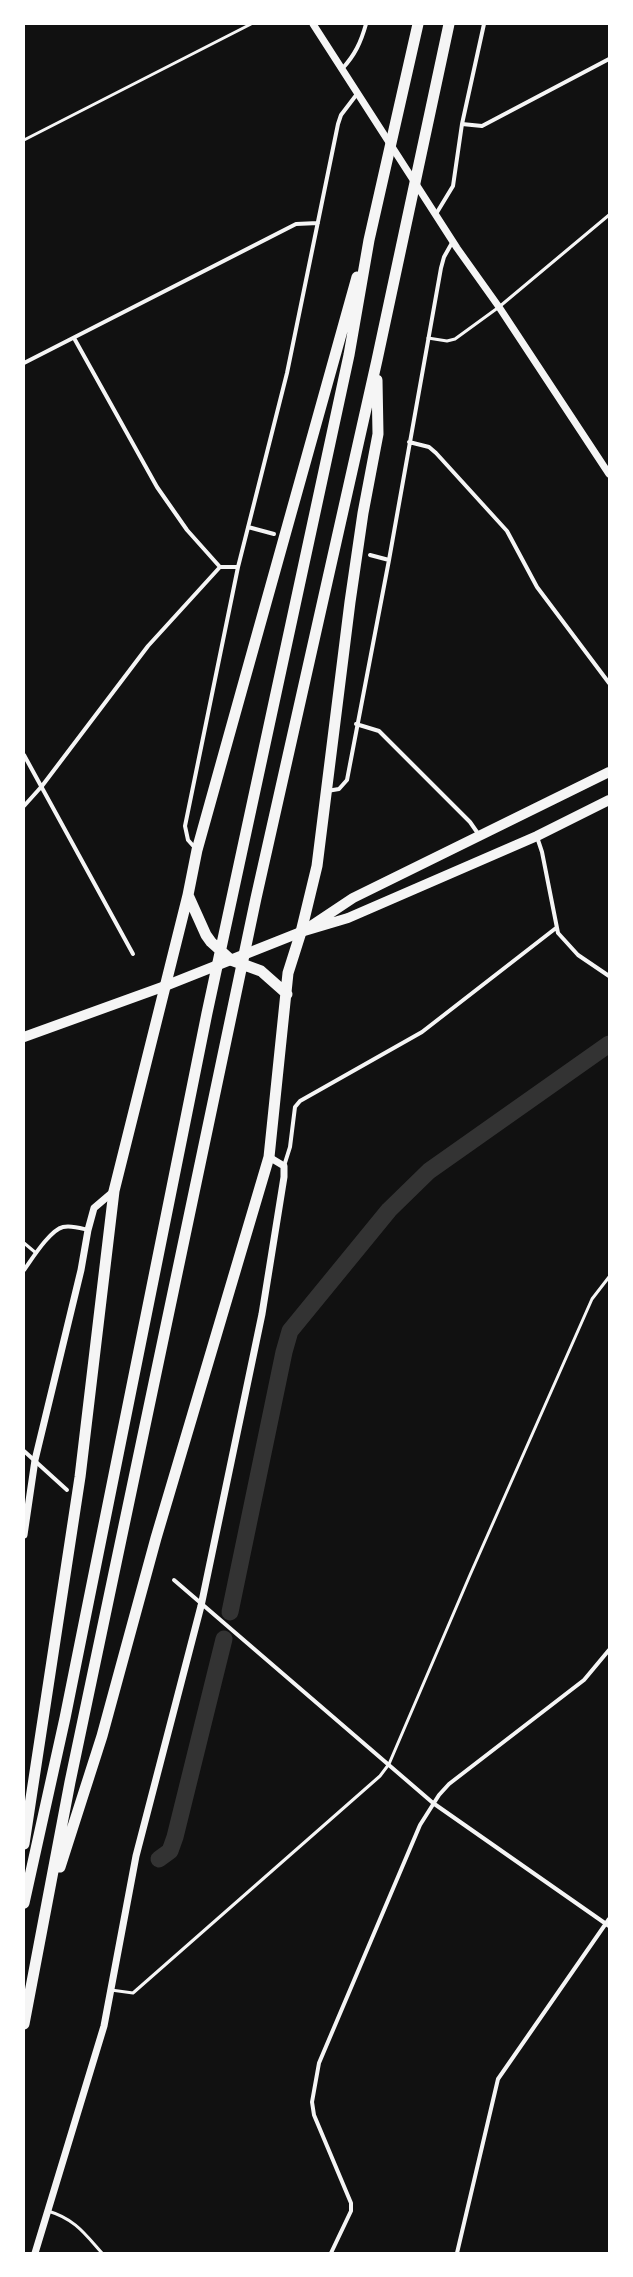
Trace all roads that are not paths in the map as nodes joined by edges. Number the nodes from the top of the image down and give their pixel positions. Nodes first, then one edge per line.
1 (251, 24) edge
2 (313, 24) edge
3 (366, 24) edge
4 (418, 24) edge
5 (449, 24) edge
6 (484, 24) edge
7 (609, 59) edge
8 (342, 69) junction
9 (357, 94) junction
10 (462, 124) junction
11 (24, 140) edge
12 (436, 214) junction
13 (609, 215) edge
14 (318, 223) junction
15 (369, 240) junction
16 (453, 241) junction
17 (499, 307) junction
18 (74, 338) junction
19 (428, 338) junction
20 (377, 360) junction
21 (24, 364) edge
22 (409, 442) junction
23 (609, 474) edge
24 (248, 527) junction
25 (274, 534) dead end
26 (370, 555) dead end
27 (389, 560) junction
28 (220, 567) junction
29 (238, 567) junction
30 (609, 683) edge
31 (356, 724) junction
32 (24, 755) edge
33 (609, 772) edge
34 (42, 786) junction
35 (325, 791) junction
36 (609, 800) edge
37 (24, 806) edge
38 (536, 836) junction
39 (480, 837) junction
40 (197, 850) junction
41 (188, 895) junction
42 (556, 928) junction
43 (301, 932) junction
44 (134, 954) dead end
45 (231, 960) junction
46 (609, 976) edge
47 (165, 986) junction
48 (287, 994) junction
49 (24, 1037) edge
50 (269, 1157) junction
51 (284, 1166) junction
52 (114, 1191) junction
53 (88, 1230) junction
54 (24, 1243) edge
55 (36, 1253) junction
56 (24, 1270) edge
57 (609, 1277) edge
58 (24, 1451) edge
59 (35, 1460) junction
60 (67, 1490) dead end
61 (24, 1535) edge
62 (174, 1580) dead end
63 (201, 1606) junction
64 (609, 1650) edge
65 (390, 1764) junction
66 (433, 1802) junction
67 (24, 1844) edge
68 (24, 1903) edge
69 (47, 1903) junction
70 (609, 1919) edge
71 (605, 1923) junction
72 (609, 1926) edge
73 (110, 1989) junction
74 (24, 2024) edge
75 (46, 2210) junction
76 (35, 2253) edge
77 (102, 2253) edge
78 (331, 2253) edge
79 (457, 2253) edge

1 - 11 lane
2 - 8 street
3 - 8 street
4 - 15 highway
5 - 20 highway
6 - 10 street
7 - 10 street
8 - 9 street
9 - 12 street
9 - 14 street
10 - 12 street
12 - 16 street
13 - 17 lane
14 - 18 street
14 - 24 street
15 - 40 highway
15 - 68 highway
16 - 17 street
16 - 19 street
17 - 19 lane
17 - 23 street
18 - 21 street
18 - 28 street
19 - 22 street
20 - 35 highway
20 - 69 highway
22 - 27 street
22 - 30 street
24 - 25 street
24 - 29 street
26 - 27 street
27 - 31 street
28 - 29 street
28 - 34 street
29 - 40 street
31 - 35 street
31 - 39 street
32 - 34 street
33 - 39 main road
34 - 37 street
34 - 44 street
35 - 43 highway
36 - 38 main road
38 - 42 street
38 - 43 main road
39 - 43 main road
40 - 41 highway
41 - 45 highway
41 - 47 highway
42 - 46 street
42 - 51 street
43 - 45 main road
43 - 48 highway
45 - 47 main road
45 - 48 highway
47 - 49 main road
47 - 52 highway
48 - 50 highway
50 - 51 street
50 - 69 highway
51 - 63 street
52 - 53 street
52 - 67 highway
53 - 55 street
53 - 59 street
54 - 55 lane
55 - 56 street
57 - 65 lane
58 - 59 street
59 - 60 street
59 - 61 street
62 - 63 street
63 - 65 street
63 - 73 street
64 - 66 street
65 - 66 street
65 - 73 lane
66 - 71 street
66 - 78 street
69 - 74 highway
70 - 71 street
71 - 72 street
71 - 79 street
73 - 75 street
75 - 76 street
75 - 77 lane

